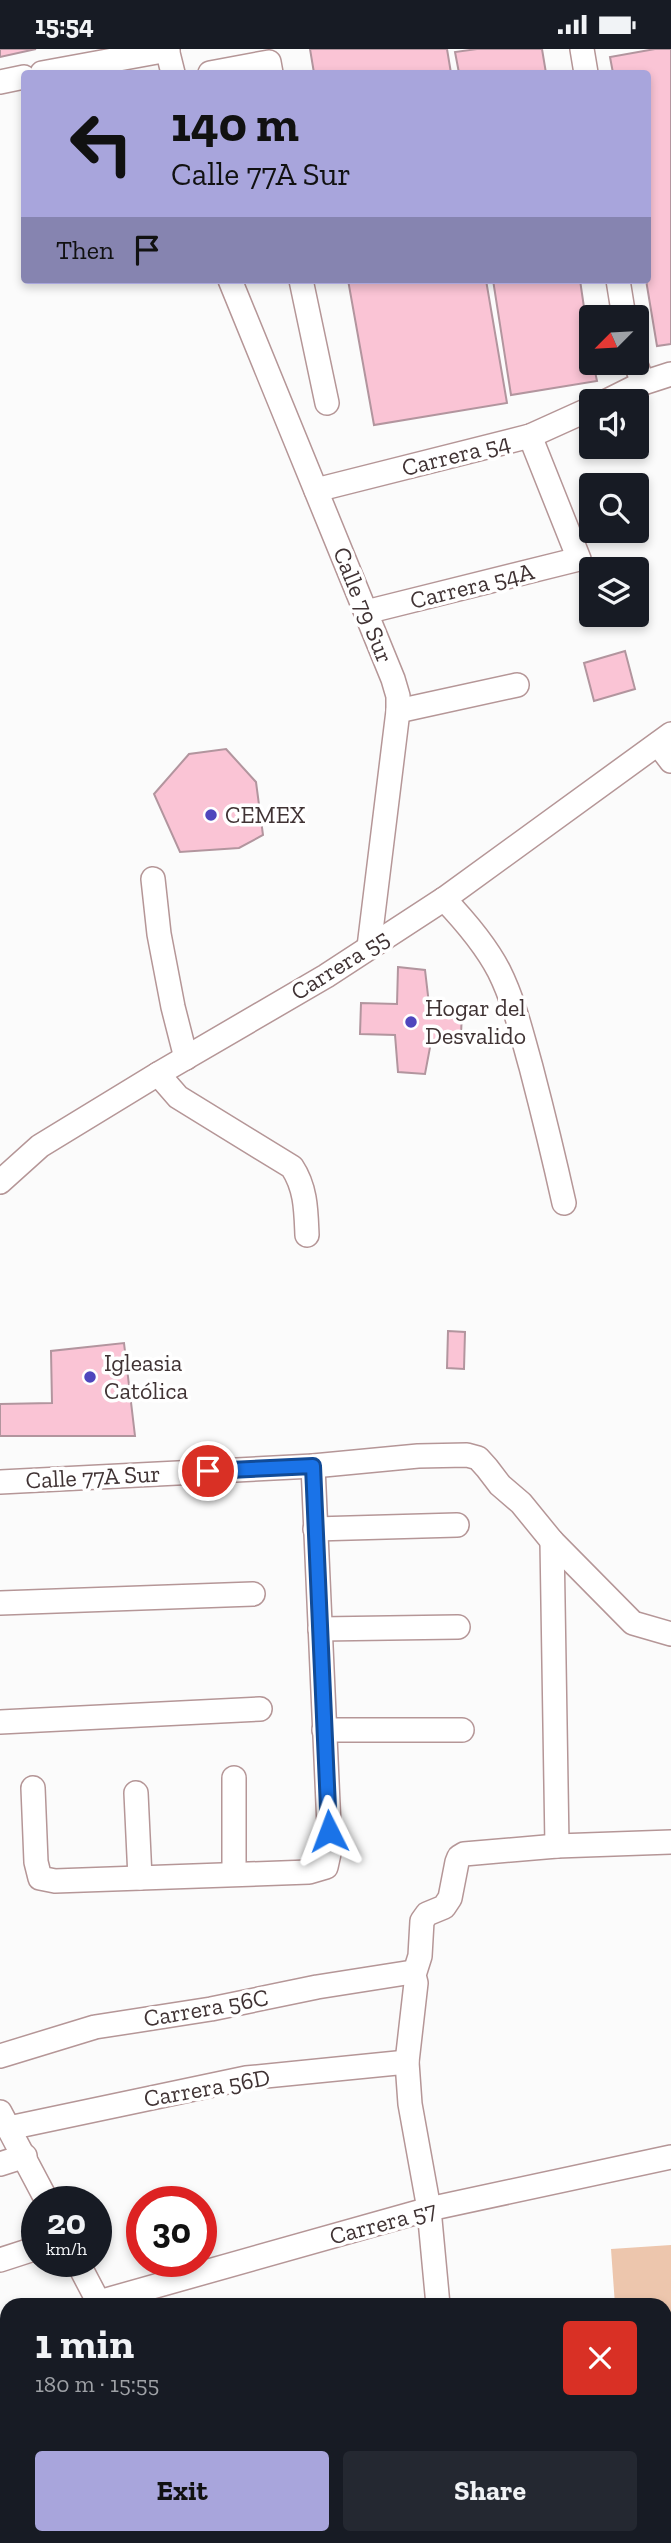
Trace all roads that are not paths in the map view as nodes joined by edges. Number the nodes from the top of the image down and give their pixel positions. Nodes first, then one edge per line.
1 (582, 49) edge
2 (167, 50) edge
3 (58, 70) edge
4 (172, 70) edge
5 (226, 70) edge
6 (270, 70) edge
7 (586, 70) edge
8 (21, 78) edge
9 (0, 82) edge
10 (232, 284) edge
11 (302, 284) edge
12 (619, 284) edge
13 (622, 305) edge
14 (649, 374) edge
15 (637, 375) edge
16 (671, 375) edge
17 (621, 389) edge
18 (327, 403) dead end
19 (579, 414) edge
20 (530, 436) junction
21 (316, 490) junction
22 (366, 612) junction
23 (517, 685) dead end
24 (398, 711) junction
25 (667, 746) edge
26 (153, 879) dead end
27 (444, 899) junction
28 (369, 947) junction
29 (186, 1058) junction
30 (158, 1074) junction
31 (0, 1182) edge
32 (564, 1203) dead end
33 (307, 1235) dead end
34 (313, 1466) junction
35 (0, 1482) edge
36 (457, 1525) dead end
37 (315, 1529) junction
38 (552, 1541) junction
39 (253, 1594) dead end
40 (0, 1603) edge
41 (458, 1627) dead end
42 (320, 1629) junction
43 (671, 1635) edge
44 (260, 1709) dead end
45 (0, 1722) edge
46 (324, 1730) junction
47 (462, 1730) dead end
48 (234, 1778) dead end
49 (33, 1787) dead end
50 (136, 1794) dead end
51 (671, 1842) edge
52 (557, 1846) junction
53 (234, 1874) junction
54 (140, 1878) junction
55 (414, 1975) junction
56 (0, 2056) edge
57 (407, 2062) junction
58 (5, 2120) edge
59 (25, 2156) junction
60 (671, 2157) edge
61 (0, 2164) edge
62 (40, 2186) edge
63 (429, 2209) junction
64 (21, 2253) edge
65 (0, 2260) edge
66 (86, 2277) edge
67 (97, 2298) edge
68 (121, 2298) edge
69 (437, 2298) edge

1 - 7 street
2 - 3 street
2 - 4 street
5 - 6 street
8 - 9 street
10 - 21 street, Calle 79 Sur
11 - 18 street
12 - 13 street
14 - 16 street
15 - 17 street
19 - 20 street, Carrera 54
20 - 21 street, Carrera 54
20 - 22 street, Carrera 54A
21 - 22 street, Calle 79 Sur
22 - 24 street, Calle 79 Sur
23 - 24 street
24 - 28 street, Calle 79 Sur
25 - 27 street, Carrera 55
26 - 29 street
27 - 28 street, Carrera 55
27 - 32 street
28 - 29 street, Carrera 55
29 - 30 street, Carrera 55
30 - 31 street, Carrera 55
30 - 33 street
34 - 35 street, Calle 77A Sur
34 - 37 street
34 - 38 street, Calle 77A Sur
36 - 37 street
37 - 42 street
38 - 43 street
38 - 52 street
39 - 40 street
41 - 42 street
42 - 46 street
44 - 45 street
46 - 47 street
46 - 53 street
48 - 53 street
49 - 54 street
50 - 54 street
51 - 52 street
52 - 55 street
53 - 54 street
55 - 56 street, Carrera 56C
55 - 57 street
57 - 58 street, Carrera 56D
57 - 63 street
58 - 59 street
59 - 61 street
59 - 62 street
60 - 63 street, Carrera 57
63 - 68 street, Carrera 57
63 - 69 street
64 - 65 street
66 - 67 street

